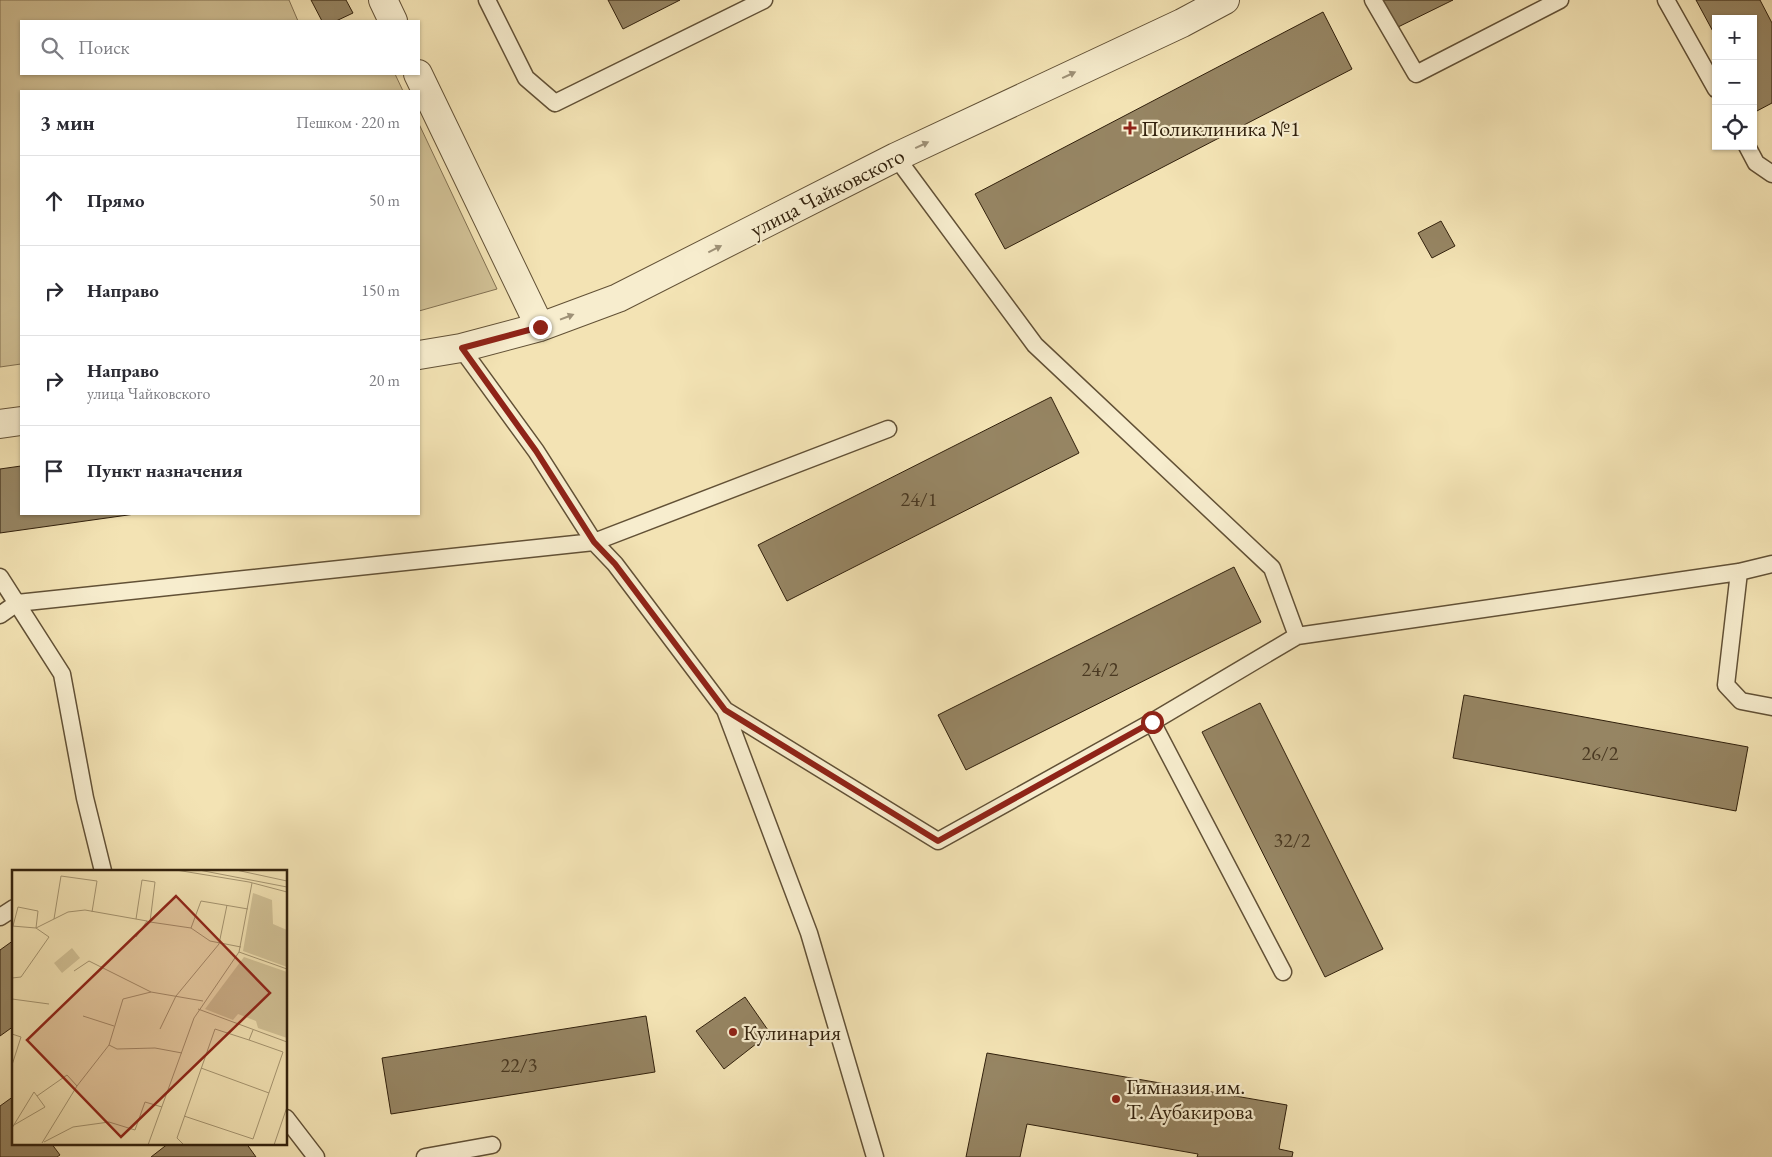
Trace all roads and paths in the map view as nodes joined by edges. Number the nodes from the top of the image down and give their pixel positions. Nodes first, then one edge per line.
1 (383, 0) edge
2 (487, 0) edge
3 (764, 0) edge
4 (1225, 0) edge
5 (1373, 0) edge
6 (1560, 0) edge
7 (1666, 0) edge
8 (393, 20) edge
9 (418, 75) edge
10 (1712, 82) edge
11 (1749, 150) edge
12 (896, 157) junction
13 (1772, 174) edge
14 (540, 327) junction
15 (462, 348) junction
16 (420, 355) edge
17 (20, 421) edge
18 (0, 424) edge
19 (888, 429) dead end
20 (594, 542) junction
21 (1772, 564) edge
22 (1739, 572) junction
23 (0, 577) edge
24 (17, 603) junction
25 (0, 614) edge
26 (1297, 636) junction
27 (1772, 707) edge
28 (725, 710) junction
29 (1152, 722) junction
30 (101, 870) edge
31 (12, 909) edge
32 (0, 917) edge
33 (1284, 972) dead end
34 (288, 1121) edge
35 (492, 1145) dead end
36 (312, 1156) edge
37 (426, 1157) edge
38 (875, 1157) edge

1 - 8 street
2 - 3 lane
12 -> 4 street, улица Чайковского
5 - 6 lane
7 - 10 lane
9 - 14 street
11 - 13 lane
14 -> 12 street, улица Чайковского
12 - 26 lane
14 - 15 street, улица Чайковского
15 - 16 street, улица Чайковского
15 - 20 lane
17 - 18 street
19 - 20 lane
20 - 24 lane
20 - 28 lane
21 - 22 lane
22 - 26 lane
22 - 27 lane
23 - 24 lane
24 - 25 lane
24 - 30 lane
26 - 29 lane
28 - 29 lane
28 - 38 lane
29 - 33 lane
31 - 32 lane
34 - 36 lane
35 - 37 lane

